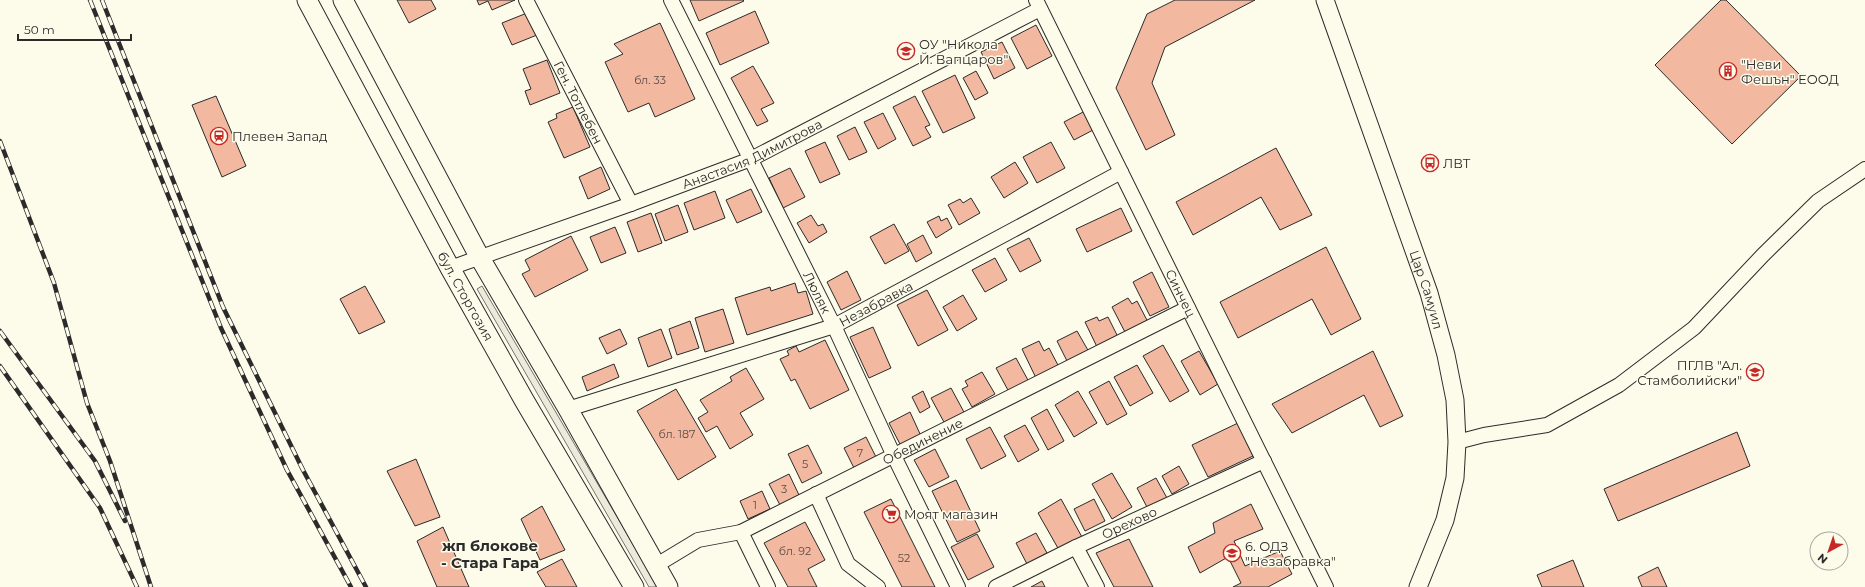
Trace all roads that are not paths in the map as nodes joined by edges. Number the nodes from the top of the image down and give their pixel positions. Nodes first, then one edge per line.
1 (307, 0) edge
2 (343, 0) edge
3 (526, 0) edge
4 (671, 0) edge
5 (1325, 0) edge
6 (1038, 4) edge
7 (750, 159) junction
8 (1865, 169) edge
9 (1121, 172) junction
10 (631, 204) junction
11 (480, 258) junction
12 (450, 268) junction
13 (1188, 308) junction
14 (834, 326) junction
15 (568, 409) junction
16 (1457, 442) junction
17 (894, 456) junction
18 (1264, 461) junction
19 (816, 494) junction
20 (741, 532) junction
21 (1076, 547) junction
22 (655, 566) junction
23 (634, 587) edge
24 (668, 587) edge
25 (768, 587) edge
26 (878, 587) edge
27 (958, 587) edge
28 (996, 587) edge
29 (1097, 587) edge
30 (1326, 587) edge
31 (1418, 587) edge

1 - 12 main road, бул. Сторгозия
2 - 11 main road
3 - 10 street, Ген. Тотлебен
4 - 7 street, Люляк
5 - 16 street, Цар Самуил
6 - 7 street, Анастасия Димитрова
6 - 9 street, Синчец
7 - 10 street, Анастасия Димитрова
7 - 14 street, Люляк
8 - 16 street
9 - 13 street, Синчец
9 - 14 street, Незабравка
10 - 11 street, Анастасия Димитрова
11 - 12 street, Анастасия Димитрова
11 - 15 main road
12 - 23 main road, бул. Сторгозия
13 - 17 street, Обединение
13 - 18 street, Синчец
14 - 15 street, Незабравка
14 - 17 street, Люляк
15 - 22 main road
16 - 31 street, Цар Самуил
17 - 19 street, Обединение
17 - 27 street, Люляк
18 - 21 street, Орехово
18 - 30 street, Синчец
19 - 20 street, Обединение
19 - 26 street
20 - 22 street, Обединение
20 - 25 street
21 - 28 street, Орехово
21 - 29 street
22 - 24 main road

